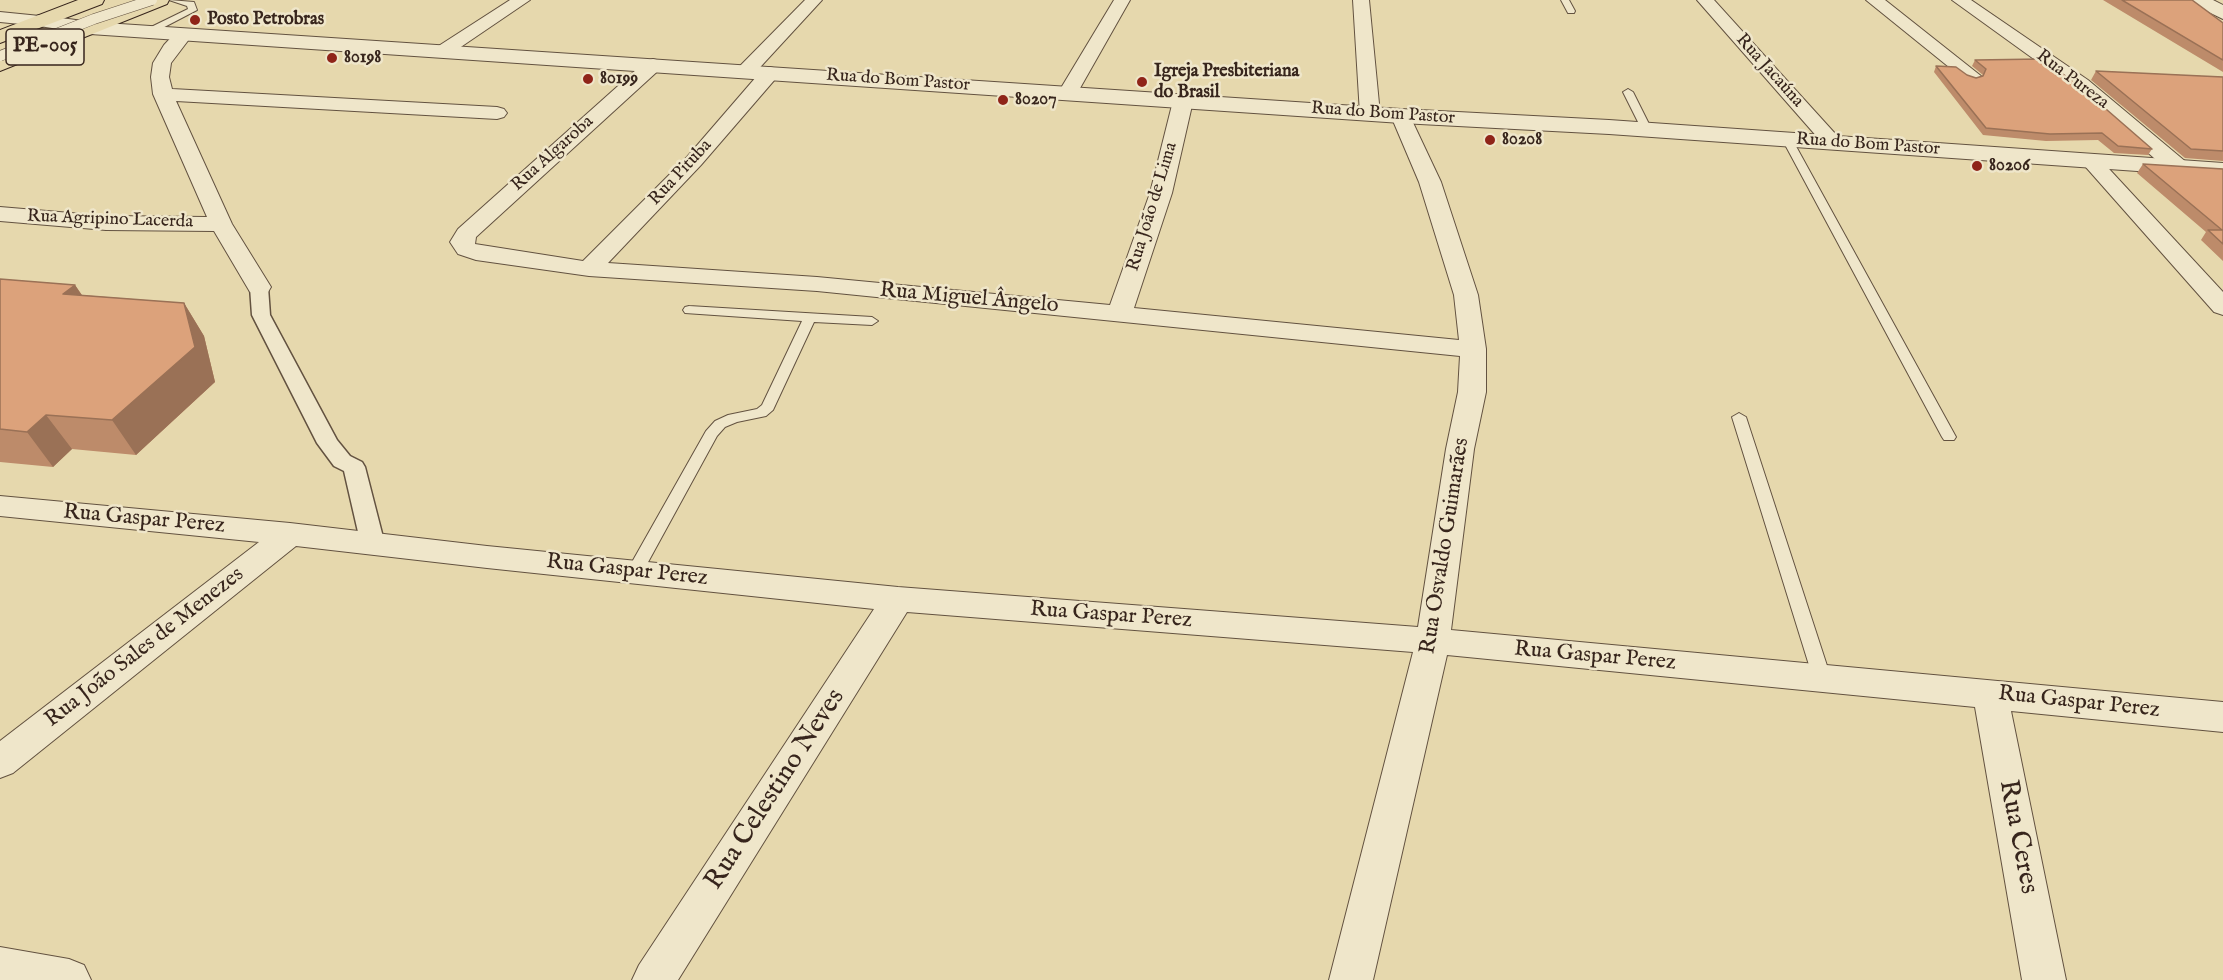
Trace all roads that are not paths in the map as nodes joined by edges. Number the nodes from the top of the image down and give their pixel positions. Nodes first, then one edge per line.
1 (95, 0) edge
2 (119, 0) edge
3 (152, 0) edge
4 (160, 0) edge
5 (173, 0) edge
6 (522, 0) edge
7 (814, 0) edge
8 (1122, 0) edge
9 (1361, 0) edge
10 (1565, 0) edge
11 (1705, 0) edge
12 (1874, 0) edge
13 (1960, 0) edge
14 (2199, 0) edge
15 (1571, 11) dead end
16 (2223, 13) edge
17 (0, 17) edge
18 (40, 21) junction
19 (90, 28) junction
20 (148, 32) junction
21 (184, 34) junction
22 (0, 37) edge
23 (0, 48) edge
24 (443, 51) junction
25 (0, 56) edge
26 (0, 65) edge
27 (653, 65) junction
28 (745, 72) junction
29 (770, 73) junction
30 (1972, 76) edge
31 (1628, 92) dead end
32 (1068, 93) junction
33 (163, 94) junction
34 (1183, 101) junction
35 (497, 113) dead end
36 (1370, 114) junction
37 (1401, 116) junction
38 (1647, 130) junction
39 (1787, 140) junction
40 (1833, 143) junction
41 (2091, 161) junction
42 (2178, 167) junction
43 (2223, 170) edge
44 (0, 214) edge
45 (221, 224) junction
46 (466, 249) joint
47 (589, 269) junction
48 (259, 286) joint
49 (2223, 307) edge
50 (689, 310) dead end
51 (1120, 313) junction
52 (810, 318) junction
53 (872, 321) dead end
54 (1473, 349) junction
55 (1739, 417) dead end
56 (1949, 436) dead end
57 (0, 506) edge
58 (290, 534) junction
59 (373, 544) junction
60 (635, 571) junction
61 (898, 599) junction
62 (1433, 641) junction
63 (1822, 678) junction
64 (1990, 694) junction
65 (2223, 717) edge
66 (0, 762) edge
67 (0, 967) edge
68 (69, 980) edge
69 (654, 980) edge
70 (1351, 980) edge
71 (2044, 980) edge

1 - 18 main road, PE-005
2 - 23 lane
3 - 25 lane, bridge
4 - 19 main road, PE-005
5 - 20 lane
6 - 24 street
7 - 28 street
8 - 32 street
9 - 36 street
10 - 15 lane
11 - 40 street, Rua Jacaúna
12 - 30 street
13 - 42 street, Rua Pureza
14 - 16 street
17 - 18 street
18 - 19 street, Rua do Bom Pastor
18 - 22 main road, PE-005
19 - 20 street, Rua do Bom Pastor
19 - 26 main road, PE-005
20 - 21 street, Rua do Bom Pastor
21 - 24 street, Rua do Bom Pastor
21 - 33 street
24 - 27 street, Rua do Bom Pastor
27 - 28 street, Rua do Bom Pastor
27 - 46 street, Rua Algaroba
28 - 29 street, Rua do Bom Pastor
29 - 32 street, Rua do Bom Pastor
29 - 47 street, Rua Pituba
31 - 38 lane
32 - 34 street, Rua do Bom Pastor
33 - 35 street
33 - 45 street
34 - 36 street, Rua do Bom Pastor
34 - 51 street, Rua João de Lima
36 - 37 street, Rua do Bom Pastor
37 - 38 street, Rua do Bom Pastor
37 - 54 street, Rua Osvaldo Guimarães
38 - 39 street, Rua do Bom Pastor
39 - 40 street, Rua do Bom Pastor
39 - 56 lane
40 - 41 street, Rua do Bom Pastor
41 - 42 street, Rua do Bom Pastor
41 - 49 street
42 - 43 street, Rua do Bom Pastor
44 - 45 street, Rua Agripino Lacerda
45 - 48 street
46 - 47 street, Rua Miguel Ângelo
47 - 51 street, Rua Miguel Ângelo
48 - 59 street
50 - 52 lane
51 - 54 street, Rua Miguel Ângelo
52 - 53 lane
52 - 60 lane
54 - 62 street, Rua Osvaldo Guimarães
55 - 63 lane
57 - 58 street, Rua Gaspar Perez
58 - 59 street, Rua Gaspar Perez
58 - 66 street, Rua João Sales de Menezes
59 - 60 street, Rua Gaspar Perez
60 - 61 street, Rua Gaspar Perez
61 - 62 street, Rua Gaspar Perez
61 - 69 street, Rua Celestino Neves
62 - 63 street, Rua Gaspar Perez
62 - 70 street, Rua Osvaldo Guimarães
63 - 64 street, Rua Gaspar Perez
64 - 65 street, Rua Gaspar Perez
64 - 71 street, Rua Ceres
67 - 68 street

